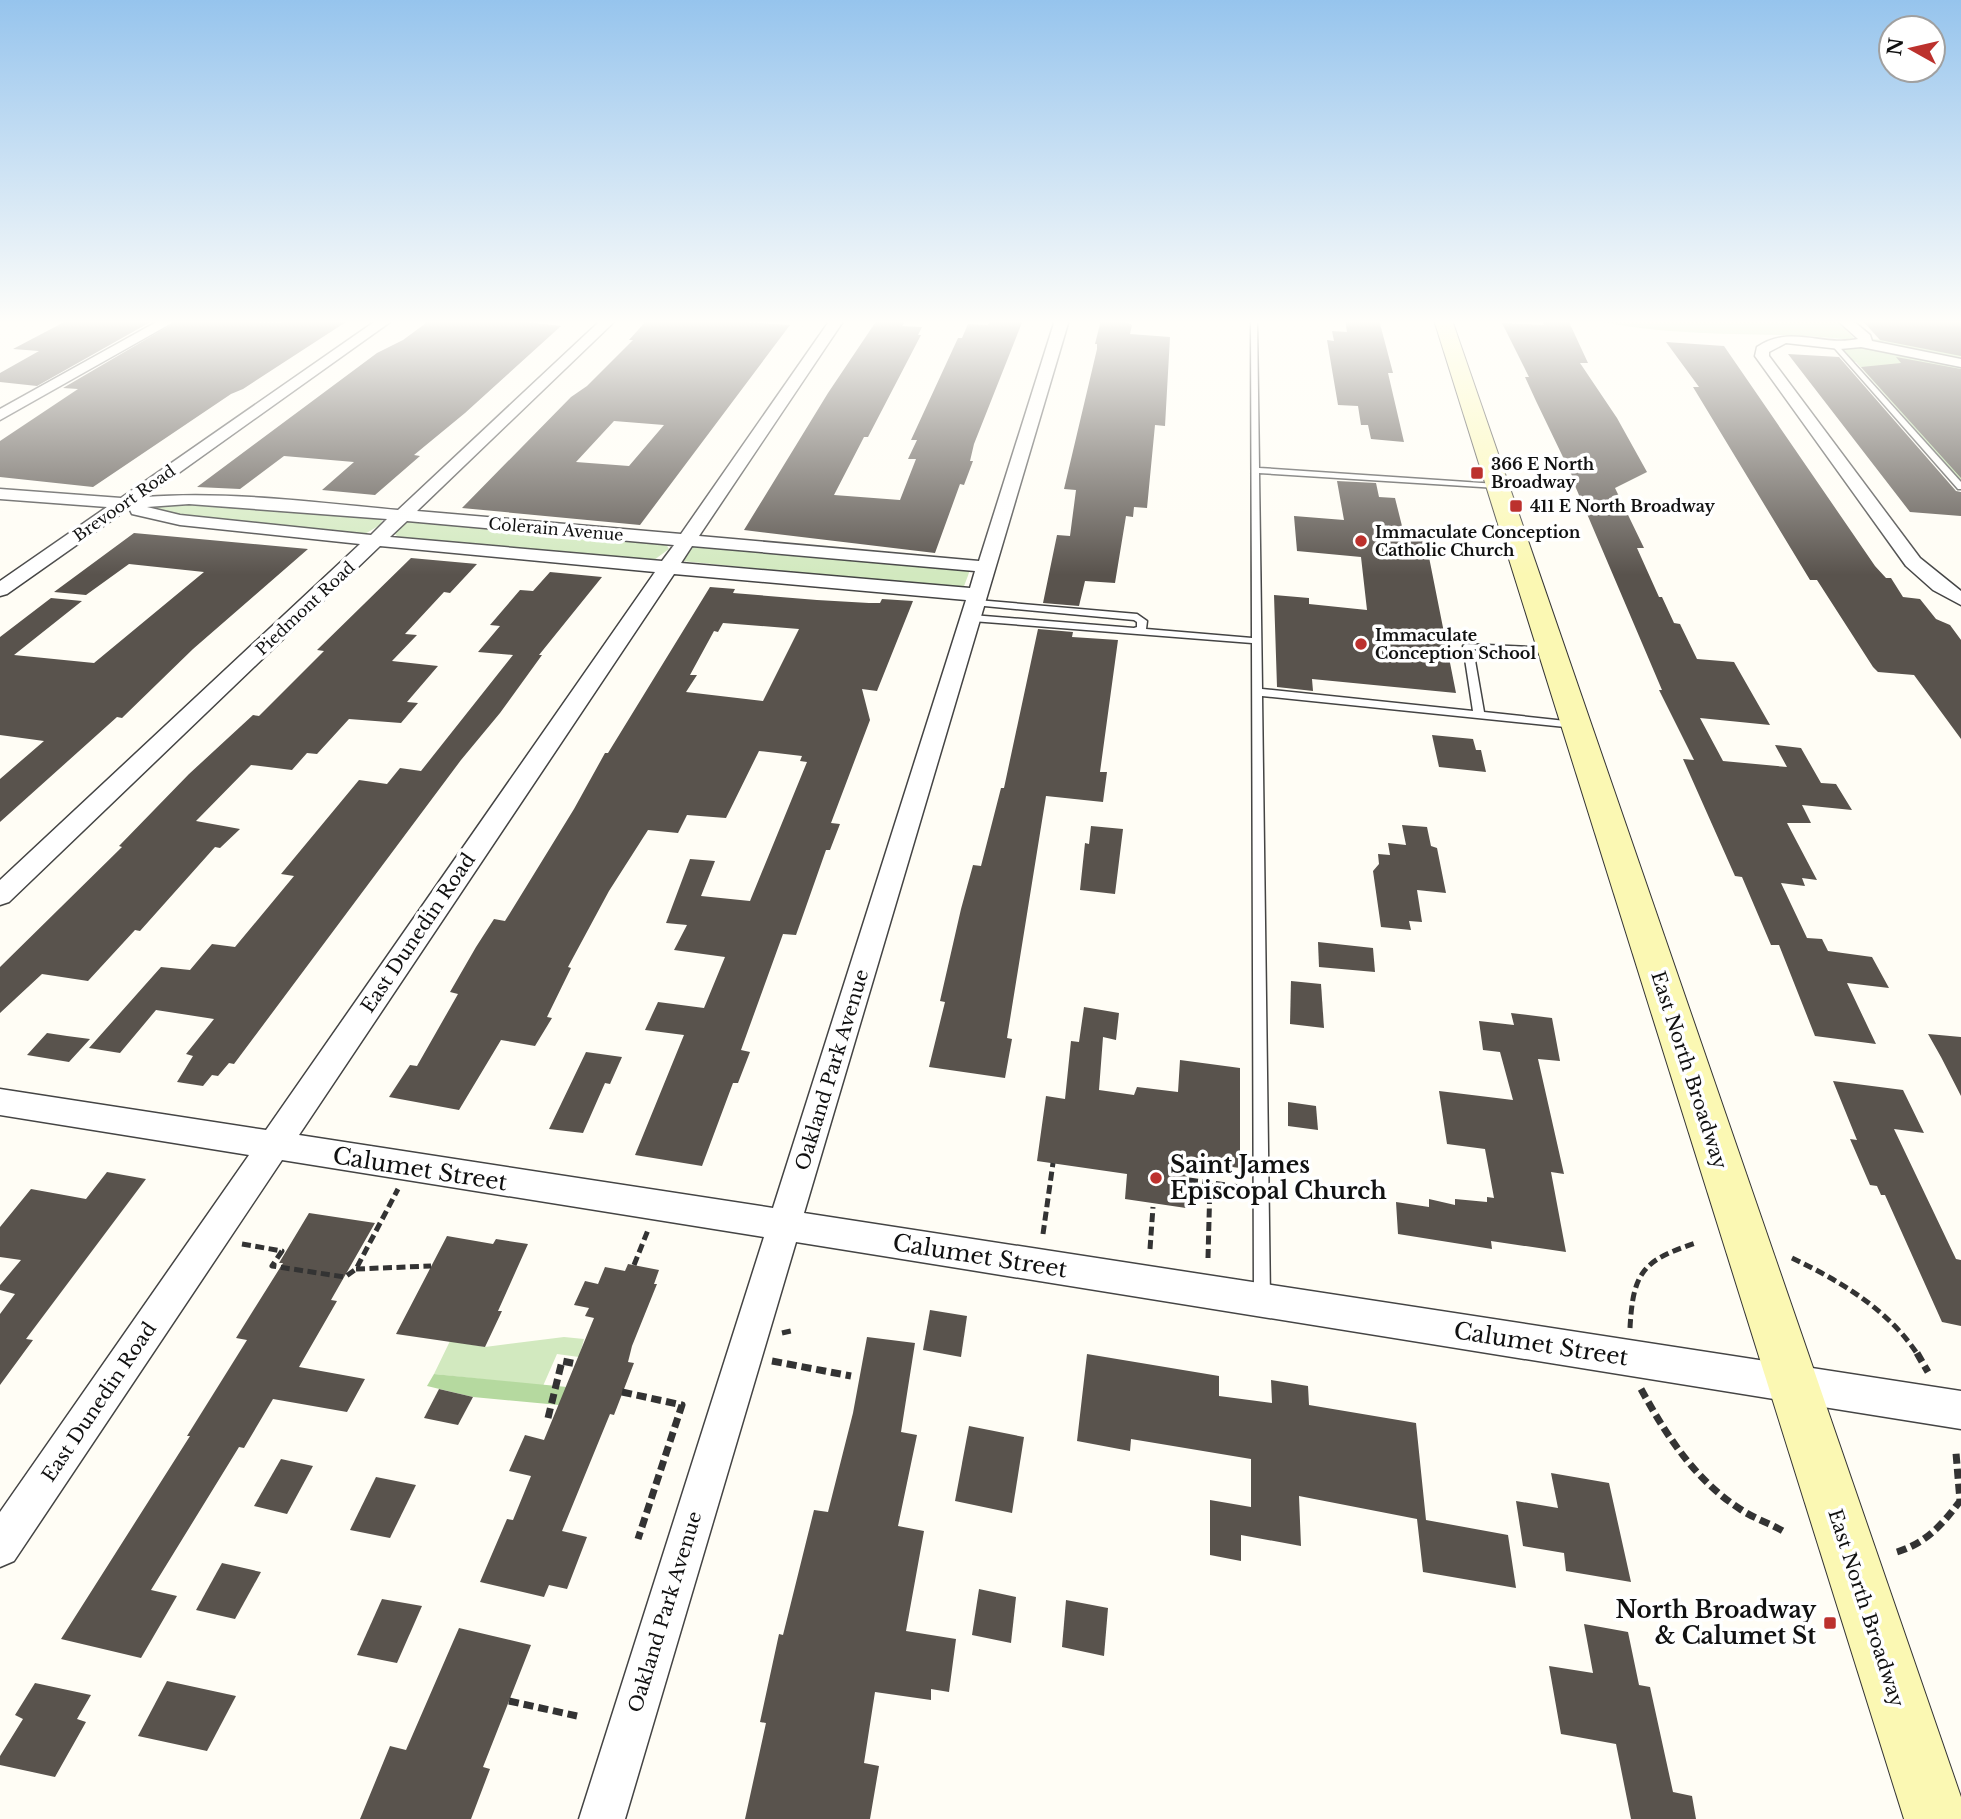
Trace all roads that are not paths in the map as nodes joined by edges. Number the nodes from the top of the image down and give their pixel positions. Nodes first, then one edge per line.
1 (18, 405) edge
2 (265, 405) edge
3 (519, 405) edge
4 (779, 405) edge
5 (1037, 405) edge
6 (1255, 405) edge
7 (1471, 405) edge
8 (1798, 405) edge
9 (1888, 405) edge
10 (0, 415) edge
11 (1255, 470) junction
12 (1497, 486) junction
13 (1961, 488) edge
14 (0, 494) edge
15 (124, 503) junction
16 (402, 515) junction
17 (376, 540) junction
18 (686, 540) junction
19 (669, 566) junction
20 (988, 567) junction
21 (0, 590) edge
22 (1961, 599) edge
23 (976, 605) junction
24 (1135, 631) junction
25 (1257, 641) junction
26 (1551, 651) junction
27 (1257, 692) junction
28 (1479, 716) junction
29 (1576, 725) junction
30 (0, 895) edge
31 (0, 1101) edge
32 (274, 1145) junction
33 (784, 1225) junction
34 (1262, 1300) junction
35 (1791, 1383) junction
36 (1961, 1410) edge
37 (0, 1547) edge
38 (602, 1819) edge
39 (1936, 1819) edge

1 - 10 street
2 - 15 street, Brevoort Road
3 - 16 street, Piedmont Road
4 - 18 street, East Dunedin Road
5 - 20 street, Oakland Park Avenue
6 - 11 lane
7 - 12 main road, East North Broadway
8 - 22 street
9 - 13 lane
11 - 12 lane
11 - 25 lane
12 - 26 main road, East North Broadway
14 - 15 street, Colerain Avenue
15 - 16 street, Colerain Avenue
15 - 17 street, Colerain Avenue
15 - 21 street, Brevoort Road
16 - 17 street, Piedmont Road
16 - 18 street, Colerain Avenue
17 - 19 street, Colerain Avenue
17 - 30 street, Piedmont Road
18 - 19 street, East Dunedin Road
18 - 20 street, Colerain Avenue
19 - 23 street, Colerain Avenue
19 - 32 street, East Dunedin Road
20 - 23 street, Oakland Park Avenue
23 - 24 lane
23 - 24 lane
23 - 33 street, Oakland Park Avenue
24 - 25 lane
25 - 27 lane
26 - 28 lane
26 - 29 main road, East North Broadway
27 - 28 lane
27 - 34 lane
28 - 29 lane
29 - 35 main road, East North Broadway
31 - 32 street, Calumet Street
32 - 33 street, Calumet Street
32 - 37 street, East Dunedin Road
33 - 34 street, Calumet Street
33 - 38 street, Oakland Park Avenue
34 - 35 street, Calumet Street
35 - 36 street, Calumet Street
35 - 39 main road, East North Broadway

